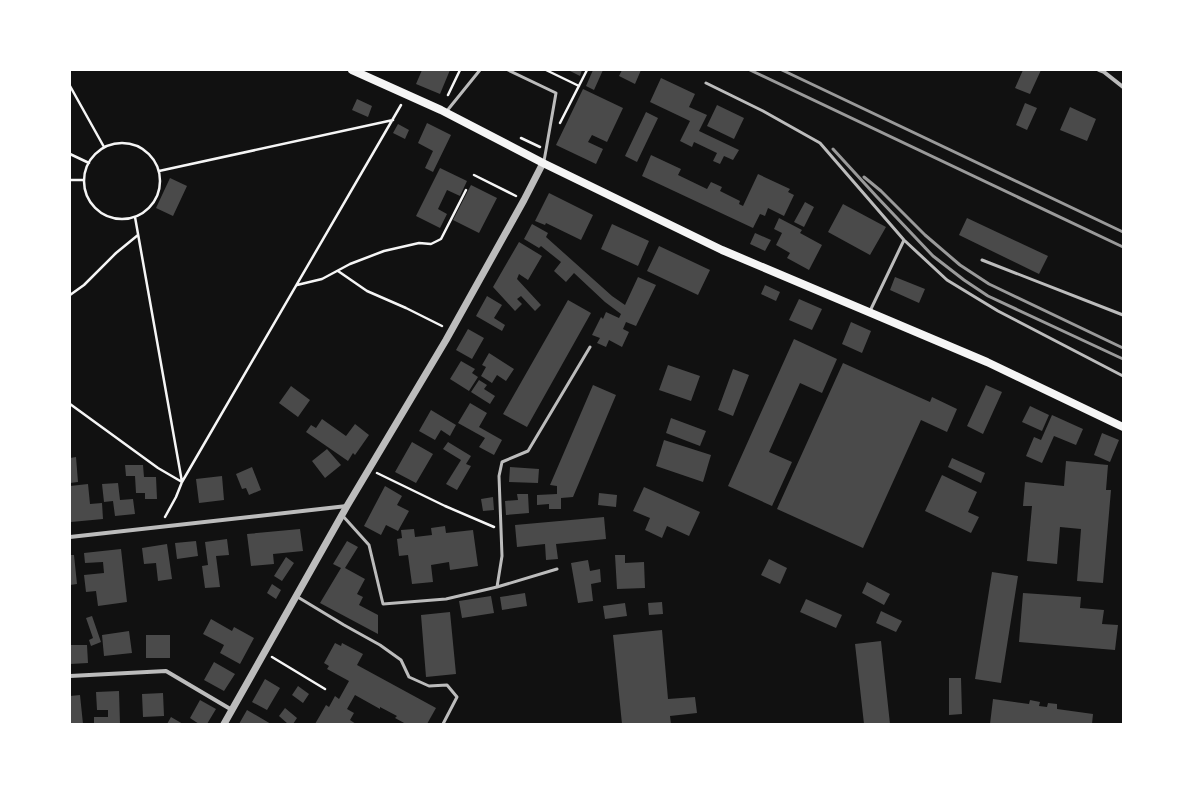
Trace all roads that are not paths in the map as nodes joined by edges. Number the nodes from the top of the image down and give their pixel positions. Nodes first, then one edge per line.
1 (352, 70) edge
2 (480, 70) edge
3 (508, 70) edge
4 (1099, 70) edge
5 (706, 83) dead end
6 (1123, 87) edge
7 (446, 112) junction
8 (543, 163) junction
9 (904, 240) junction
10 (982, 260) dead end
11 (869, 313) junction
12 (1123, 315) edge
13 (590, 347) dead end
14 (1123, 376) edge
15 (1123, 427) edge
16 (347, 506) junction
17 (342, 515) junction
18 (70, 537) edge
19 (557, 569) dead end
20 (497, 587) junction
21 (296, 596) junction
22 (70, 676) edge
23 (232, 710) junction
24 (224, 724) edge
25 (443, 724) edge

1 - 7 main road
2 - 7 lane
3 - 8 lane
4 - 6 street
5 - 9 lane
7 - 8 main road
8 - 11 main road
8 - 16 street
9 - 11 lane
9 - 14 lane
10 - 12 lane
11 - 15 main road
13 - 20 lane
16 - 17 street
16 - 18 street
17 - 20 lane
17 - 21 street
19 - 20 lane
21 - 23 street
21 - 25 lane
22 - 23 street
23 - 24 street

